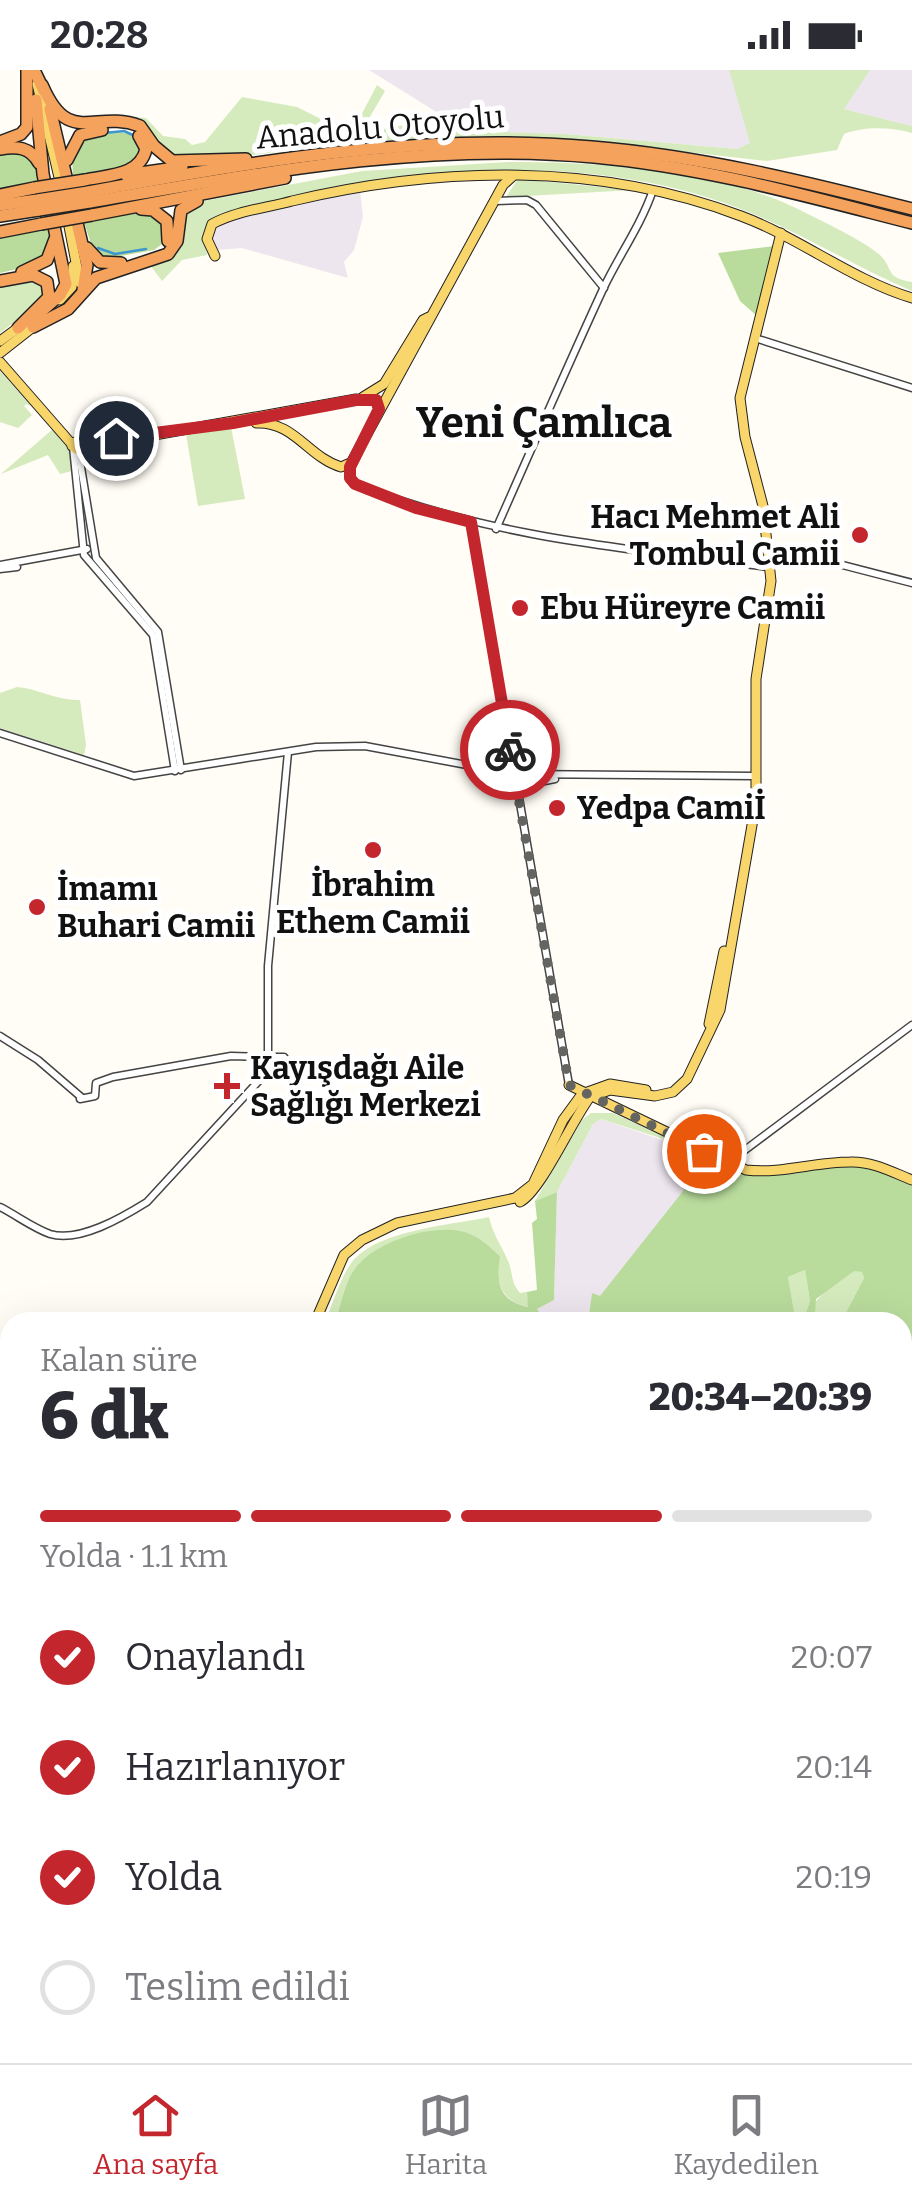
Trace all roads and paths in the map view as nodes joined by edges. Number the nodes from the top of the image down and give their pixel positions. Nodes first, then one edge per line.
1 (32, 70) edge
2 (42, 85) junction
3 (36, 100) junction
4 (500, 143) junction
5 (0, 146) edge
6 (562, 155) junction
7 (241, 159) junction
8 (43, 174) junction
9 (68, 174) junction
10 (515, 175) junction
11 (244, 186) junction
12 (653, 190) junction
13 (0, 193) edge
14 (89, 197) junction
15 (37, 199) junction
16 (496, 201) junction
17 (0, 205) edge
18 (912, 209) edge
19 (0, 216) edge
20 (912, 223) edge
21 (48, 224) junction
22 (79, 225) junction
23 (0, 231) edge
24 (781, 233) junction
25 (216, 256) dead end
26 (0, 278) edge
27 (604, 288) junction
28 (912, 298) edge
29 (68, 309) junction
30 (429, 317) junction
31 (32, 324) junction
32 (18, 328) junction
33 (755, 338) junction
34 (1, 348) edge
35 (0, 362) edge
36 (912, 388) edge
37 (356, 400) junction
38 (379, 409) junction
39 (304, 410) junction
40 (233, 423) junction
41 (300, 437) junction
42 (76, 446) junction
43 (356, 456) junction
44 (326, 462) junction
45 (355, 484) junction
46 (471, 522) junction
47 (496, 529) junction
48 (769, 546) junction
49 (89, 553) junction
50 (0, 567) edge
51 (770, 567) junction
52 (912, 582) edge
53 (0, 733) edge
54 (288, 752) junction
55 (178, 771) junction
56 (515, 774) junction
57 (572, 776) junction
58 (755, 776) junction
59 (518, 796) junction
60 (912, 1024) edge
61 (0, 1036) edge
62 (244, 1055) junction
63 (267, 1057) junction
64 (265, 1070) junction
65 (584, 1099) junction
66 (572, 1123) junction
67 (728, 1162) junction
68 (912, 1180) edge
69 (0, 1206) edge
70 (322, 1312) edge
71 (323, 1312) edge

1 - 2 highway
1 - 3 main road
1 - 5 highway
1 - 31 main road
2 - 7 highway
2 - 9 highway
3 - 8 highway
3 - 31 main road
4 - 7 highway
4 - 14 highway, Anadolu Otoyolu
4 - 18 highway, Anadolu Otoyolu
5 - 8 highway
6 - 11 highway
6 - 14 highway, Anadolu Otoyolu
6 - 20 highway, Anadolu Otoyolu
7 - 14 highway
8 - 21 highway
9 - 14 highway
9 - 22 highway
10 - 12 main road
10 - 16 main road
10 - 25 main road
11 - 14 highway
11 - 29 highway
12 - 24 main road
12 - 27 street
13 - 15 highway
14 - 15 highway, bridge
14 - 15 highway, bridge
14 - 21 highway, bridge
14 - 22 highway
15 - 17 highway
15 - 19 highway
16 - 27 street
16 - 30 main road
21 - 23 highway
21 - 26 highway
21 - 31 highway
22 - 29 highway
24 - 28 main road
24 - 33 main road
26 - 32 highway
27 - 47 street
29 - 31 highway
30 - 37 main road
30 - 38 main road
31 - 32 main road
31 - 34 main road
32 - 34 main road
33 - 36 street
33 - 48 main road
34 - 42 main road
35 - 42 main road
37 - 38 main road
37 - 39 main road
38 - 43 main road
39 - 40 main road
39 - 41 main road
40 - 41 main road
40 - 42 main road
41 - 44 main road
42 - 49 street
43 - 44 main road
43 - 45 main road
44 - 45 main road
45 - 46 street
46 - 47 street
46 - 56 street
47 - 51 street
48 - 51 main road
48 - 52 street
49 - 50 street
49 - 55 street
51 - 58 main road
53 - 55 street
54 - 55 street
54 - 56 street
54 - 63 street
56 - 57 street
56 - 59 street
57 - 58 street
57 - 59 street
58 - 65 main road
59 - 65 street
60 - 67 street
61 - 62 street
62 - 63 street
62 - 64 street
63 - 64 street
63 - 64 street
64 - 69 street
65 - 66 main road
65 - 66 main road
65 - 67 main road
65 - 70 main road
66 - 71 main road
67 - 68 main road

